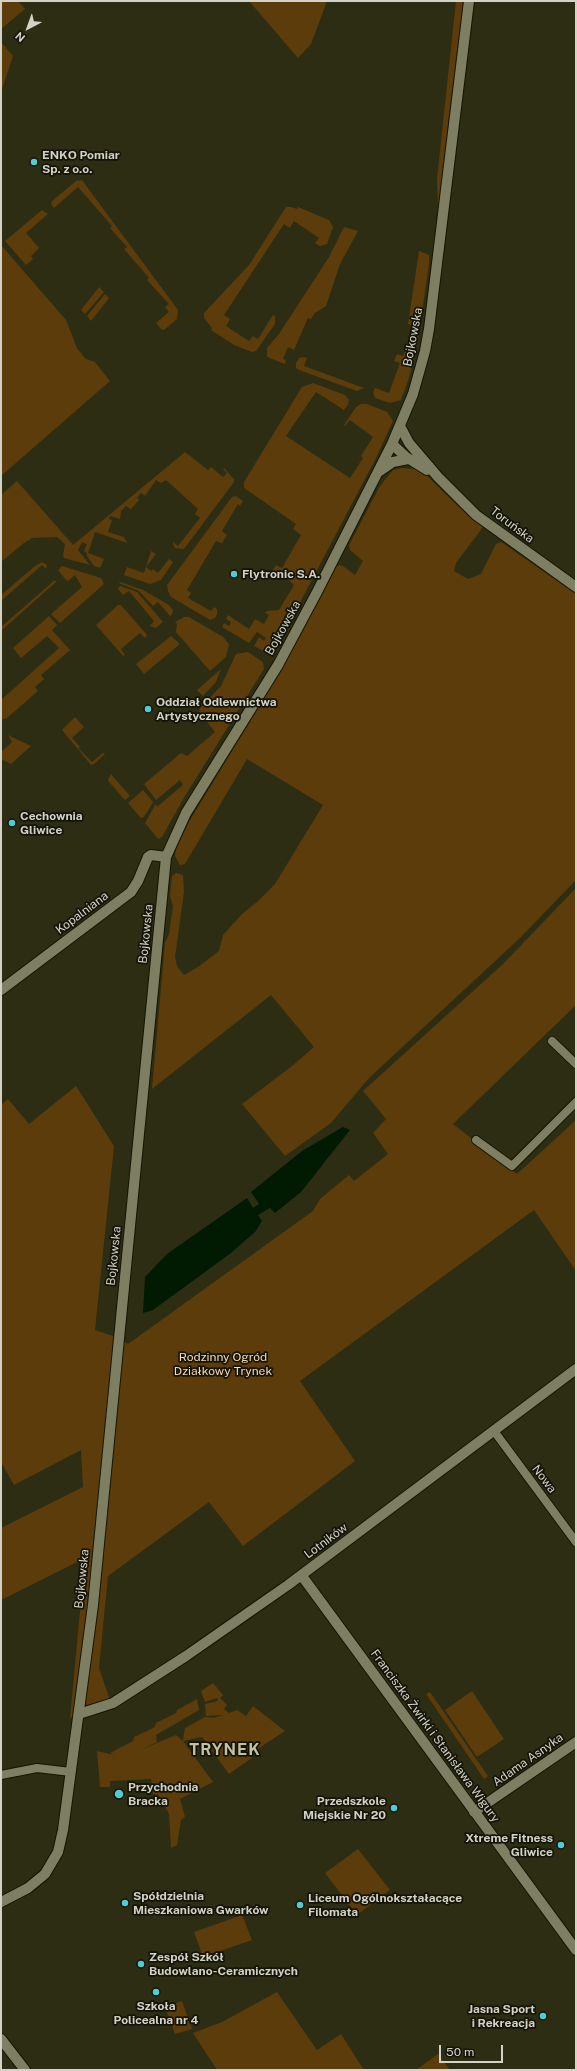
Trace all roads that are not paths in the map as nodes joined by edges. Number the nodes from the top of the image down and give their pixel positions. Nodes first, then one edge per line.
1 (469, 1) edge
2 (400, 426) junction
3 (392, 444) junction
4 (414, 450) junction
5 (408, 459) junction
6 (379, 472) junction
7 (438, 477) junction
8 (576, 587) edge
9 (166, 857) junction
10 (1, 990) edge
11 (552, 1041) dead end
12 (576, 1064) edge
13 (576, 1102) edge
14 (476, 1140) dead end
15 (576, 1369) edge
16 (494, 1431) junction
17 (576, 1542) edge
18 (302, 1576) junction
19 (79, 1714) junction
20 (576, 1742) edge
21 (71, 1772) junction
22 (1, 1775) edge
23 (474, 1812) junction
24 (1, 1902) edge
25 (576, 1950) edge
26 (1, 2039) edge
27 (25, 2070) edge

1 - 2 street, Bojkowska
2 - 3 street, Bojkowska
2 - 4 street, Toruńska
3 - 4 street
3 - 5 street, Toruńska
3 - 6 street, Bojkowska
4 - 7 street, Toruńska
5 - 6 street
5 - 7 street, Toruńska
6 - 9 street, Bojkowska
7 - 8 street, Toruńska
9 - 10 street, Kopalniana
9 - 19 street, Bojkowska
11 - 12 street
13 - 14 street
15 - 16 street, Lotników
16 - 17 street, Nowa
16 - 18 street, Lotników
18 - 19 street, Lotników
18 - 23 street, Franciszka Żwirki i Stanisława Wigury
19 - 21 street, Bojkowska
20 - 23 street, Adama Asnyka
21 - 22 street
21 - 24 street, Bojkowska
23 - 25 street, Franciszka Żwirki i Stanisława Wigury
26 - 27 street

